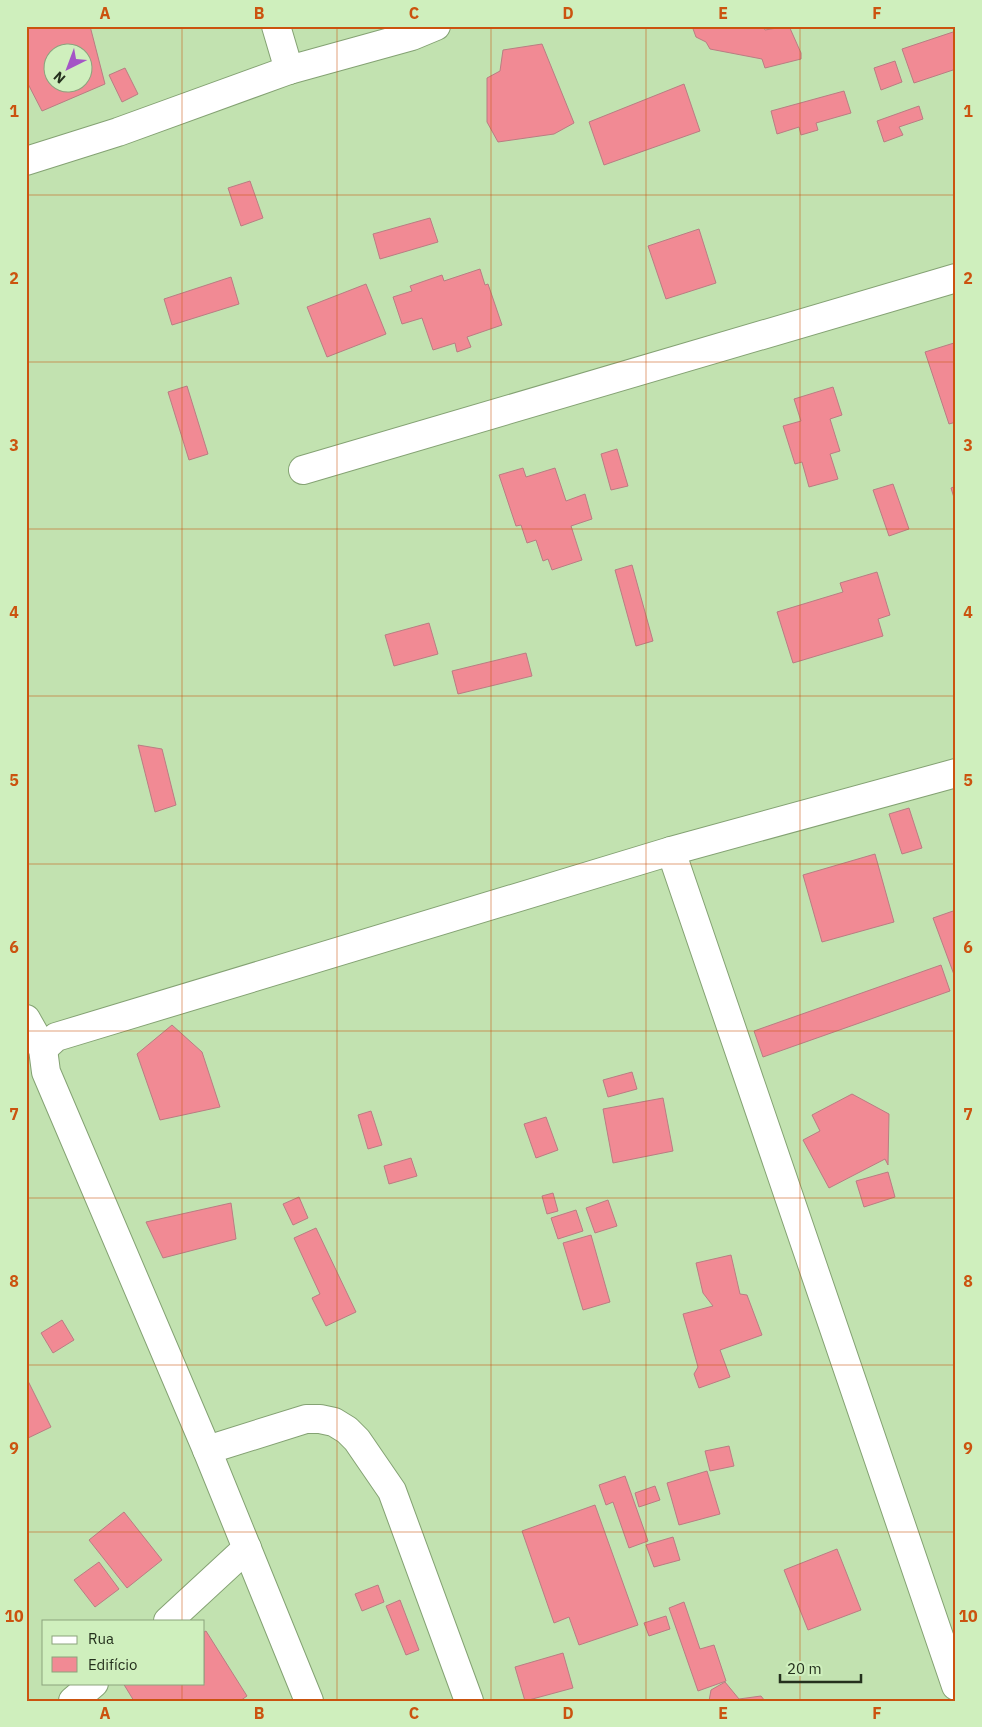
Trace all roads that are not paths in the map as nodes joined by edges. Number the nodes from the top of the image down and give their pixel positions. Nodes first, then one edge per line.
1 (276, 26) edge
2 (436, 26) edge
3 (289, 70) junction
4 (26, 161) edge
5 (956, 278) edge
6 (303, 470) dead end
7 (956, 773) edge
8 (671, 851) junction
9 (26, 1019) edge
10 (43, 1049) junction
11 (207, 1450) junction
12 (247, 1548) junction
13 (169, 1620) edge
14 (93, 1684) edge
15 (956, 1686) edge
16 (73, 1701) edge
17 (309, 1701) edge
18 (469, 1701) edge

1 - 3 street
2 - 3 street
3 - 4 street
5 - 6 street
7 - 8 street
8 - 10 street
8 - 15 street
9 - 10 street
10 - 11 street
11 - 12 street
11 - 18 street
12 - 13 street
12 - 17 street
14 - 16 street

